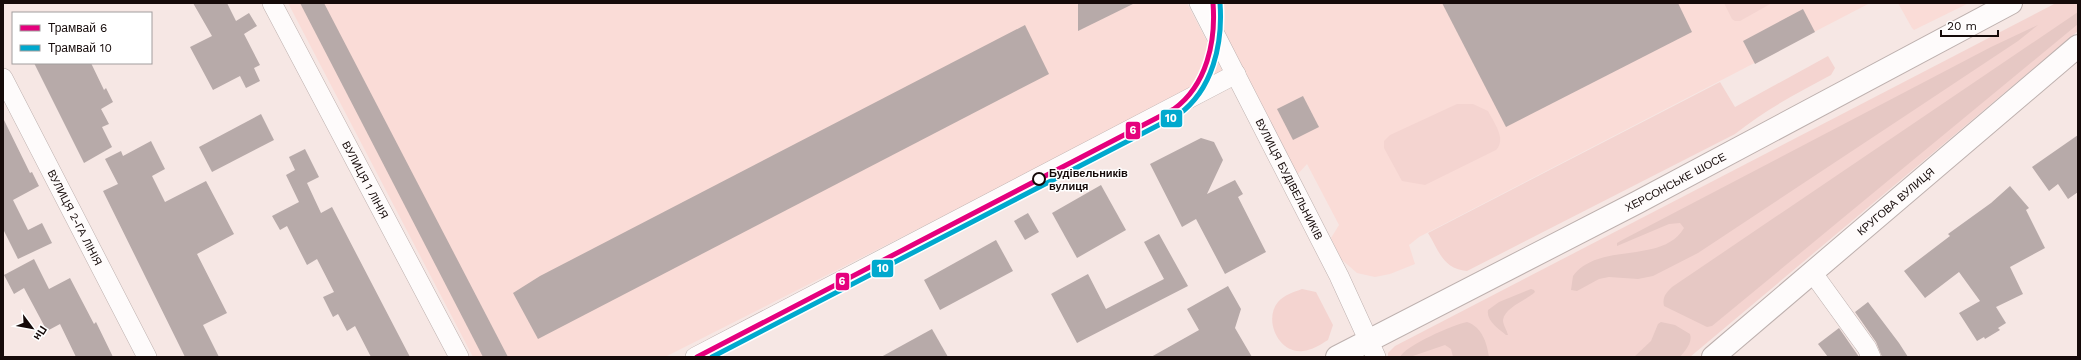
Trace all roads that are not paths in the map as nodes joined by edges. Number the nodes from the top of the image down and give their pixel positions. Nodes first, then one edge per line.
1 (272, 3) edge
2 (1199, 3) edge
3 (2011, 3) edge
4 (2078, 46) edge
5 (1236, 74) junction
6 (3, 78) edge
7 (1812, 272) junction
8 (1373, 349) edge
9 (147, 357) edge
10 (459, 357) edge
11 (695, 357) edge
12 (1338, 357) edge
13 (1713, 357) edge
14 (1872, 357) edge

1 - 10 street, ВУЛИЦЯ 1 ЛІНІЯ
2 - 5 street, ВУЛИЦЯ БУДІВЕЛЬНИКІВ
3 - 8 main road, ХЕРСОНСЬКЕ ШОСЕ
4 - 7 main road, КРУГОВА ВУЛИЦЯ
5 - 8 street, ВУЛИЦЯ БУДІВЕЛЬНИКІВ
5 - 11 street
6 - 9 street, ВУЛИЦЯ 2-ГА ЛІНІЯ
7 - 13 main road, КРУГОВА ВУЛИЦЯ
7 - 14 street
8 - 12 main road, ХЕРСОНСЬКЕ ШОСЕ

